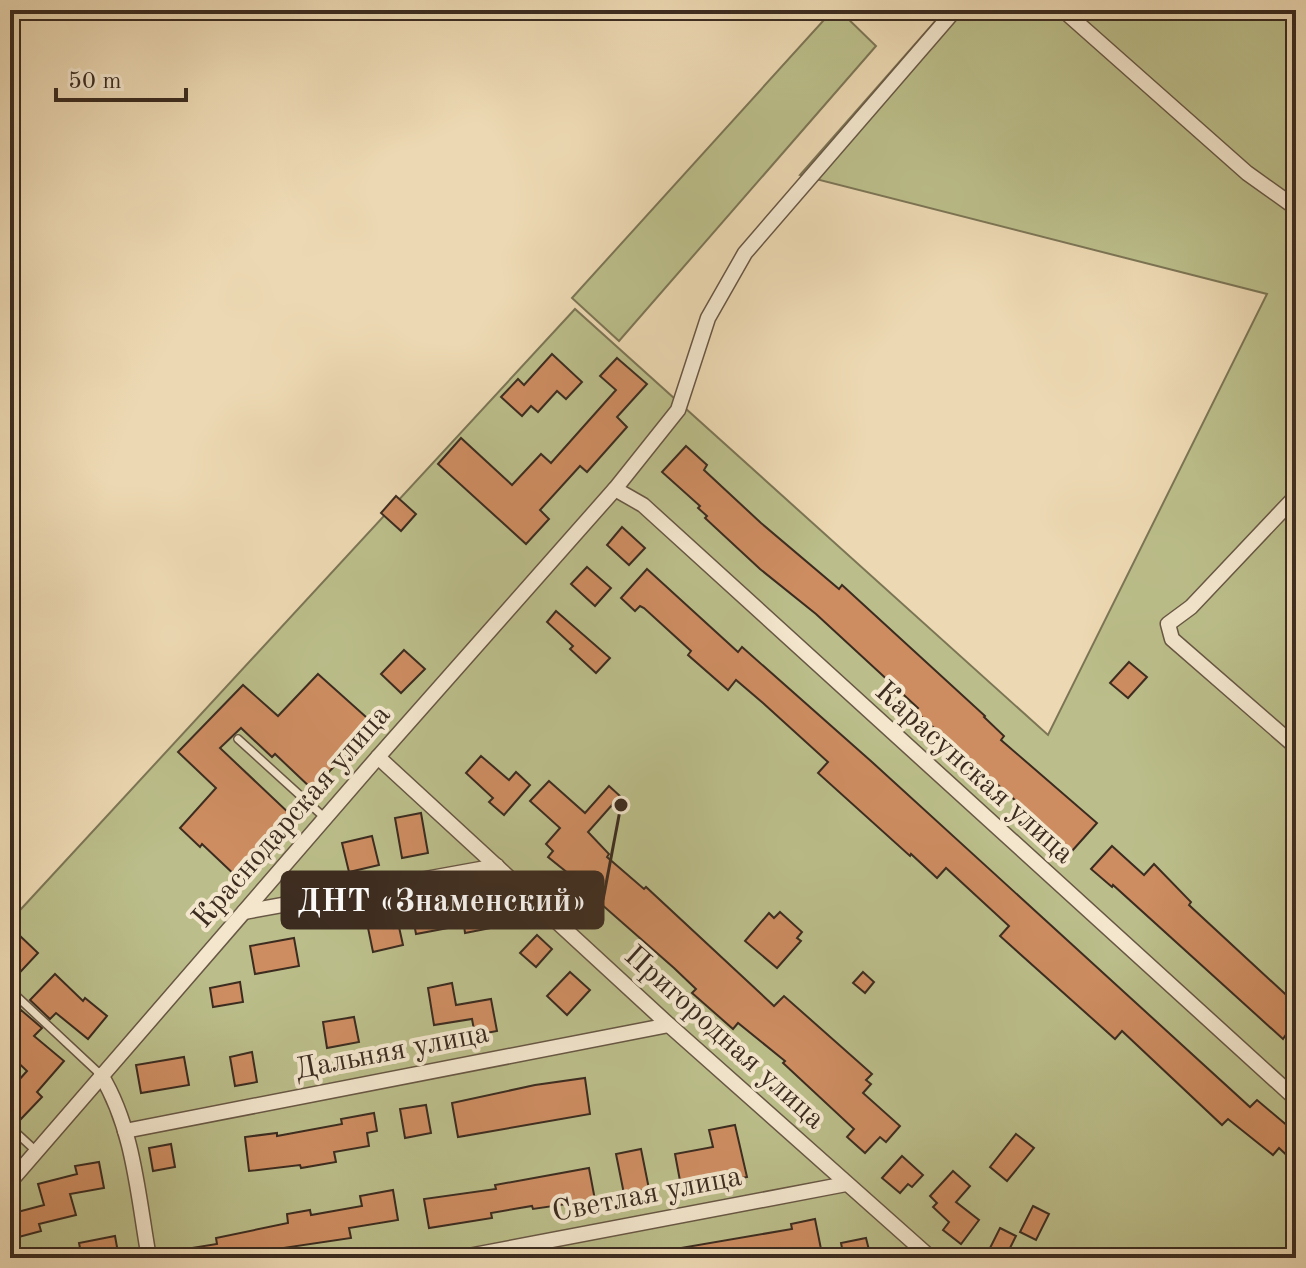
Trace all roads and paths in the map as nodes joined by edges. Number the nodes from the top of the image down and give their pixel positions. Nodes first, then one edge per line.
1 (955, 10) edge
2 (1063, 10) edge
3 (1296, 208) edge
4 (615, 489) junction
5 (1296, 496) edge
6 (238, 739) dead end
7 (1296, 747) edge
8 (378, 757) junction
9 (325, 818) junction
10 (497, 866) junction
11 (244, 912) junction
12 (10, 990) edge
13 (669, 1025) junction
14 (101, 1075) junction
15 (1296, 1099) edge
16 (10, 1127) edge
17 (125, 1131) junction
18 (36, 1151) junction
19 (10, 1182) edge
20 (846, 1184) junction
21 (149, 1258) edge
22 (458, 1258) edge
23 (931, 1258) edge

1 - 4 street, Краснодарская улица
2 - 3 street
4 - 8 street, Краснодарская улица
4 - 15 street, Карасунская улица
5 - 7 street
6 - 9 lane
8 - 9 street, Краснодарская улица
8 - 10 street, Пригородная улица
9 - 11 street, Краснодарская улица
10 - 11 street
10 - 13 street, Пригородная улица
11 - 14 street, Краснодарская улица
12 - 14 lane
13 - 17 street, Дальняя улица
13 - 20 street, Пригородная улица
14 - 17 street
14 - 18 street, Краснодарская улица
16 - 18 lane
17 - 21 street
18 - 19 street, Краснодарская улица
20 - 22 street, Светлая улица
20 - 23 street, Пригородная улица

